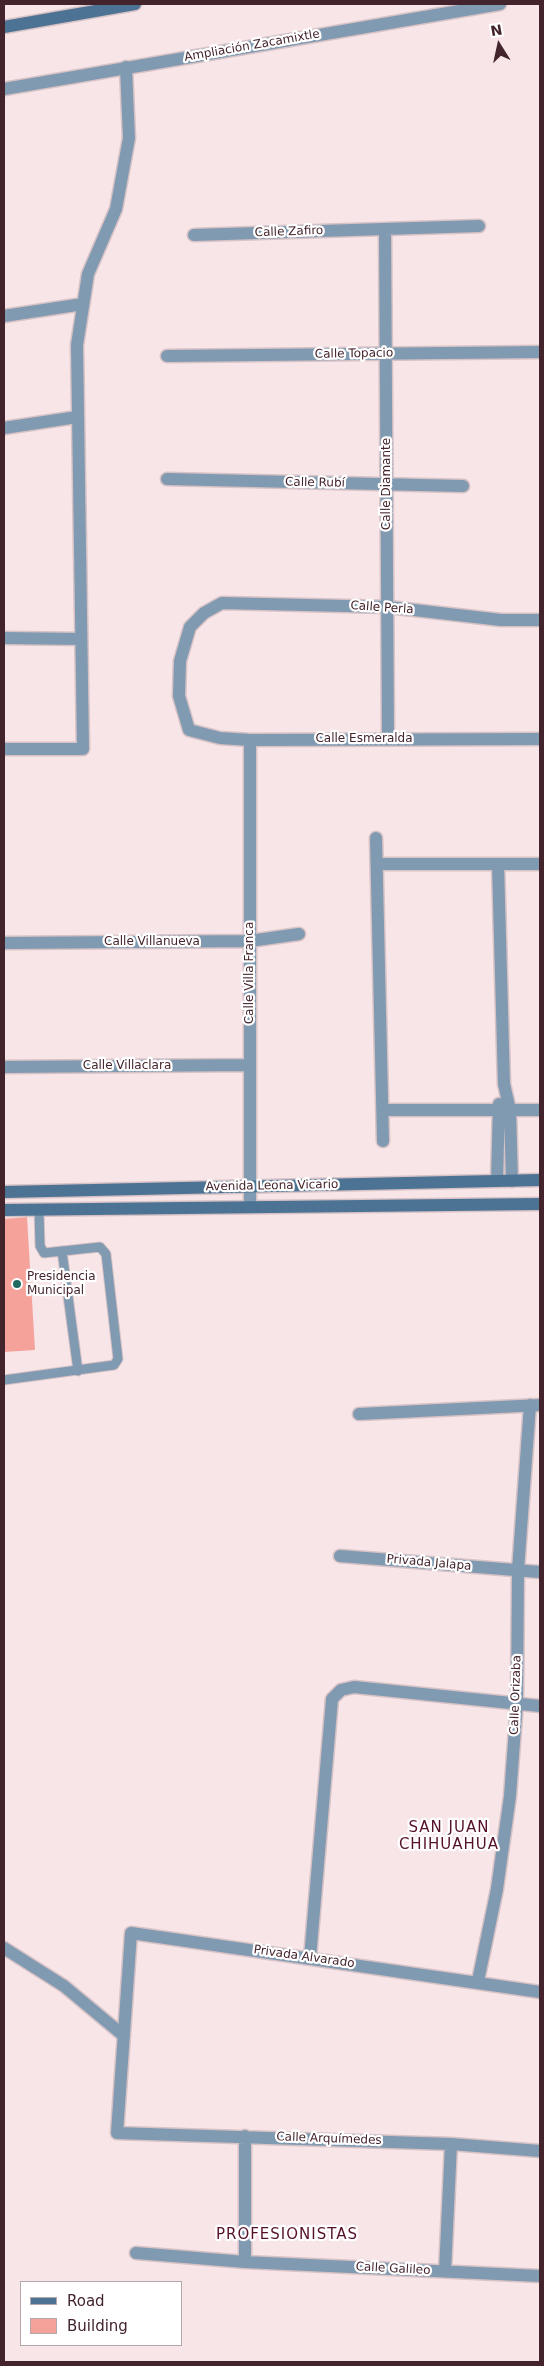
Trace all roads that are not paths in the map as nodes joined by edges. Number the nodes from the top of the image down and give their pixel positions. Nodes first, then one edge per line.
1 (135, 4) edge
2 (500, 4) edge
3 (4, 26) edge
4 (126, 67) junction
5 (4, 89) edge
6 (479, 226) dead end
7 (385, 229) junction
8 (194, 235) dead end
9 (84, 304) junction
10 (4, 316) edge
11 (540, 352) edge
12 (386, 354) junction
13 (167, 356) dead end
14 (77, 417) junction
15 (4, 428) edge
16 (167, 480) dead end
17 (387, 484) junction
18 (463, 486) dead end
19 (388, 607) junction
20 (540, 620) edge
21 (4, 638) edge
22 (81, 639) junction
23 (189, 730) joint
24 (540, 738) edge
25 (388, 739) junction
26 (250, 740) junction
27 (4, 749) edge
28 (376, 838) dead end
29 (377, 864) junction
30 (498, 864) junction
31 (540, 864) edge
32 (299, 934) dead end
33 (250, 941) junction
34 (4, 943) edge
35 (250, 1065) junction
36 (4, 1067) edge
37 (383, 1110) junction
38 (503, 1110) junction
39 (540, 1110) edge
40 (382, 1140) dead end
41 (540, 1180) edge
42 (497, 1181) junction
43 (512, 1181) junction
44 (249, 1186) junction
45 (4, 1192) edge
46 (540, 1204) edge
47 (250, 1206) junction
48 (4, 1210) edge
49 (39, 1210) junction
50 (62, 1251) junction
51 (78, 1372) junction
52 (4, 1380) edge
53 (535, 1405) edge
54 (358, 1414) dead end
55 (340, 1556) dead end
56 (518, 1570) junction
57 (540, 1572) edge
58 (517, 1702) junction
59 (540, 1706) edge
60 (4, 1948) edge
61 (310, 1958) junction
62 (478, 1981) junction
63 (540, 1992) edge
64 (124, 2036) junction
65 (245, 2136) junction
66 (451, 2144) junction
67 (540, 2151) edge
68 (136, 2253) dead end
69 (245, 2262) junction
70 (445, 2271) junction
71 (540, 2276) edge

1 - 3 street
2 - 4 street, Ampliación Zacamixtle
4 - 5 street, Ampliación Zacamixtle
4 - 9 street
6 - 7 street, Calle Zafiro
7 - 8 street, Calle Zafiro
7 - 12 street, Calle Diamante
9 - 10 street
9 - 14 street
11 - 12 street, Calle Topacio
12 - 13 street, Calle Topacio
12 - 17 street, Calle Diamante
14 - 15 street
14 - 22 street
16 - 17 street, Calle Rubí
17 - 18 street, Calle Rubí
17 - 19 street, Calle Diamante
19 - 20 street, Calle Perla
19 - 23 street, Calle Perla
19 - 25 street, Calle Diamante
21 - 22 street
22 - 27 street
23 - 26 street, Calle Esmeralda
24 - 25 street, Calle Esmeralda
25 - 26 street, Calle Esmeralda
26 - 33 street, Calle Villa Franca
28 - 29 street
29 - 30 street
29 - 37 street
30 - 31 street
30 - 38 street
32 - 33 street, Calle Villanueva
33 - 34 street, Calle Villanueva
33 - 35 street, Calle Villa Franca
35 - 36 street, Calle Villaclara
35 - 44 street, Calle Villa Franca
37 - 38 street
37 - 40 street
38 - 39 street
38 - 42 street
38 - 43 street
41 - 43 street, Avenida Leona Vicario
42 - 43 street, Avenida Leona Vicario
42 - 44 street, Avenida Leona Vicario
44 - 45 street, Avenida Leona Vicario
44 - 47 street, Calle Villa Franca
46 - 47 street, Avenida Leona Vicario
47 - 49 street, Avenida Leona Vicario
48 - 49 street, Avenida Leona Vicario
49 - 50 lane
50 - 51 lane
50 - 51 lane
51 - 52 lane
53 - 54 street
53 - 56 street, Calle Orizaba
55 - 56 street, Privada Jalapa
56 - 57 street, Privada Jalapa
56 - 58 street, Calle Orizaba
58 - 59 street
58 - 61 street
58 - 62 street, Calle Orizaba
60 - 64 street
61 - 62 street, Privada Alvarado
61 - 64 street, Privada Alvarado
62 - 63 street, Privada Alvarado
64 - 65 street, Calle Arquímedes
65 - 66 street, Calle Arquímedes
65 - 69 street
66 - 67 street, Calle Arquímedes
66 - 70 street
68 - 69 street, Calle Galileo
69 - 70 street, Calle Galileo
70 - 71 street, Calle Galileo

